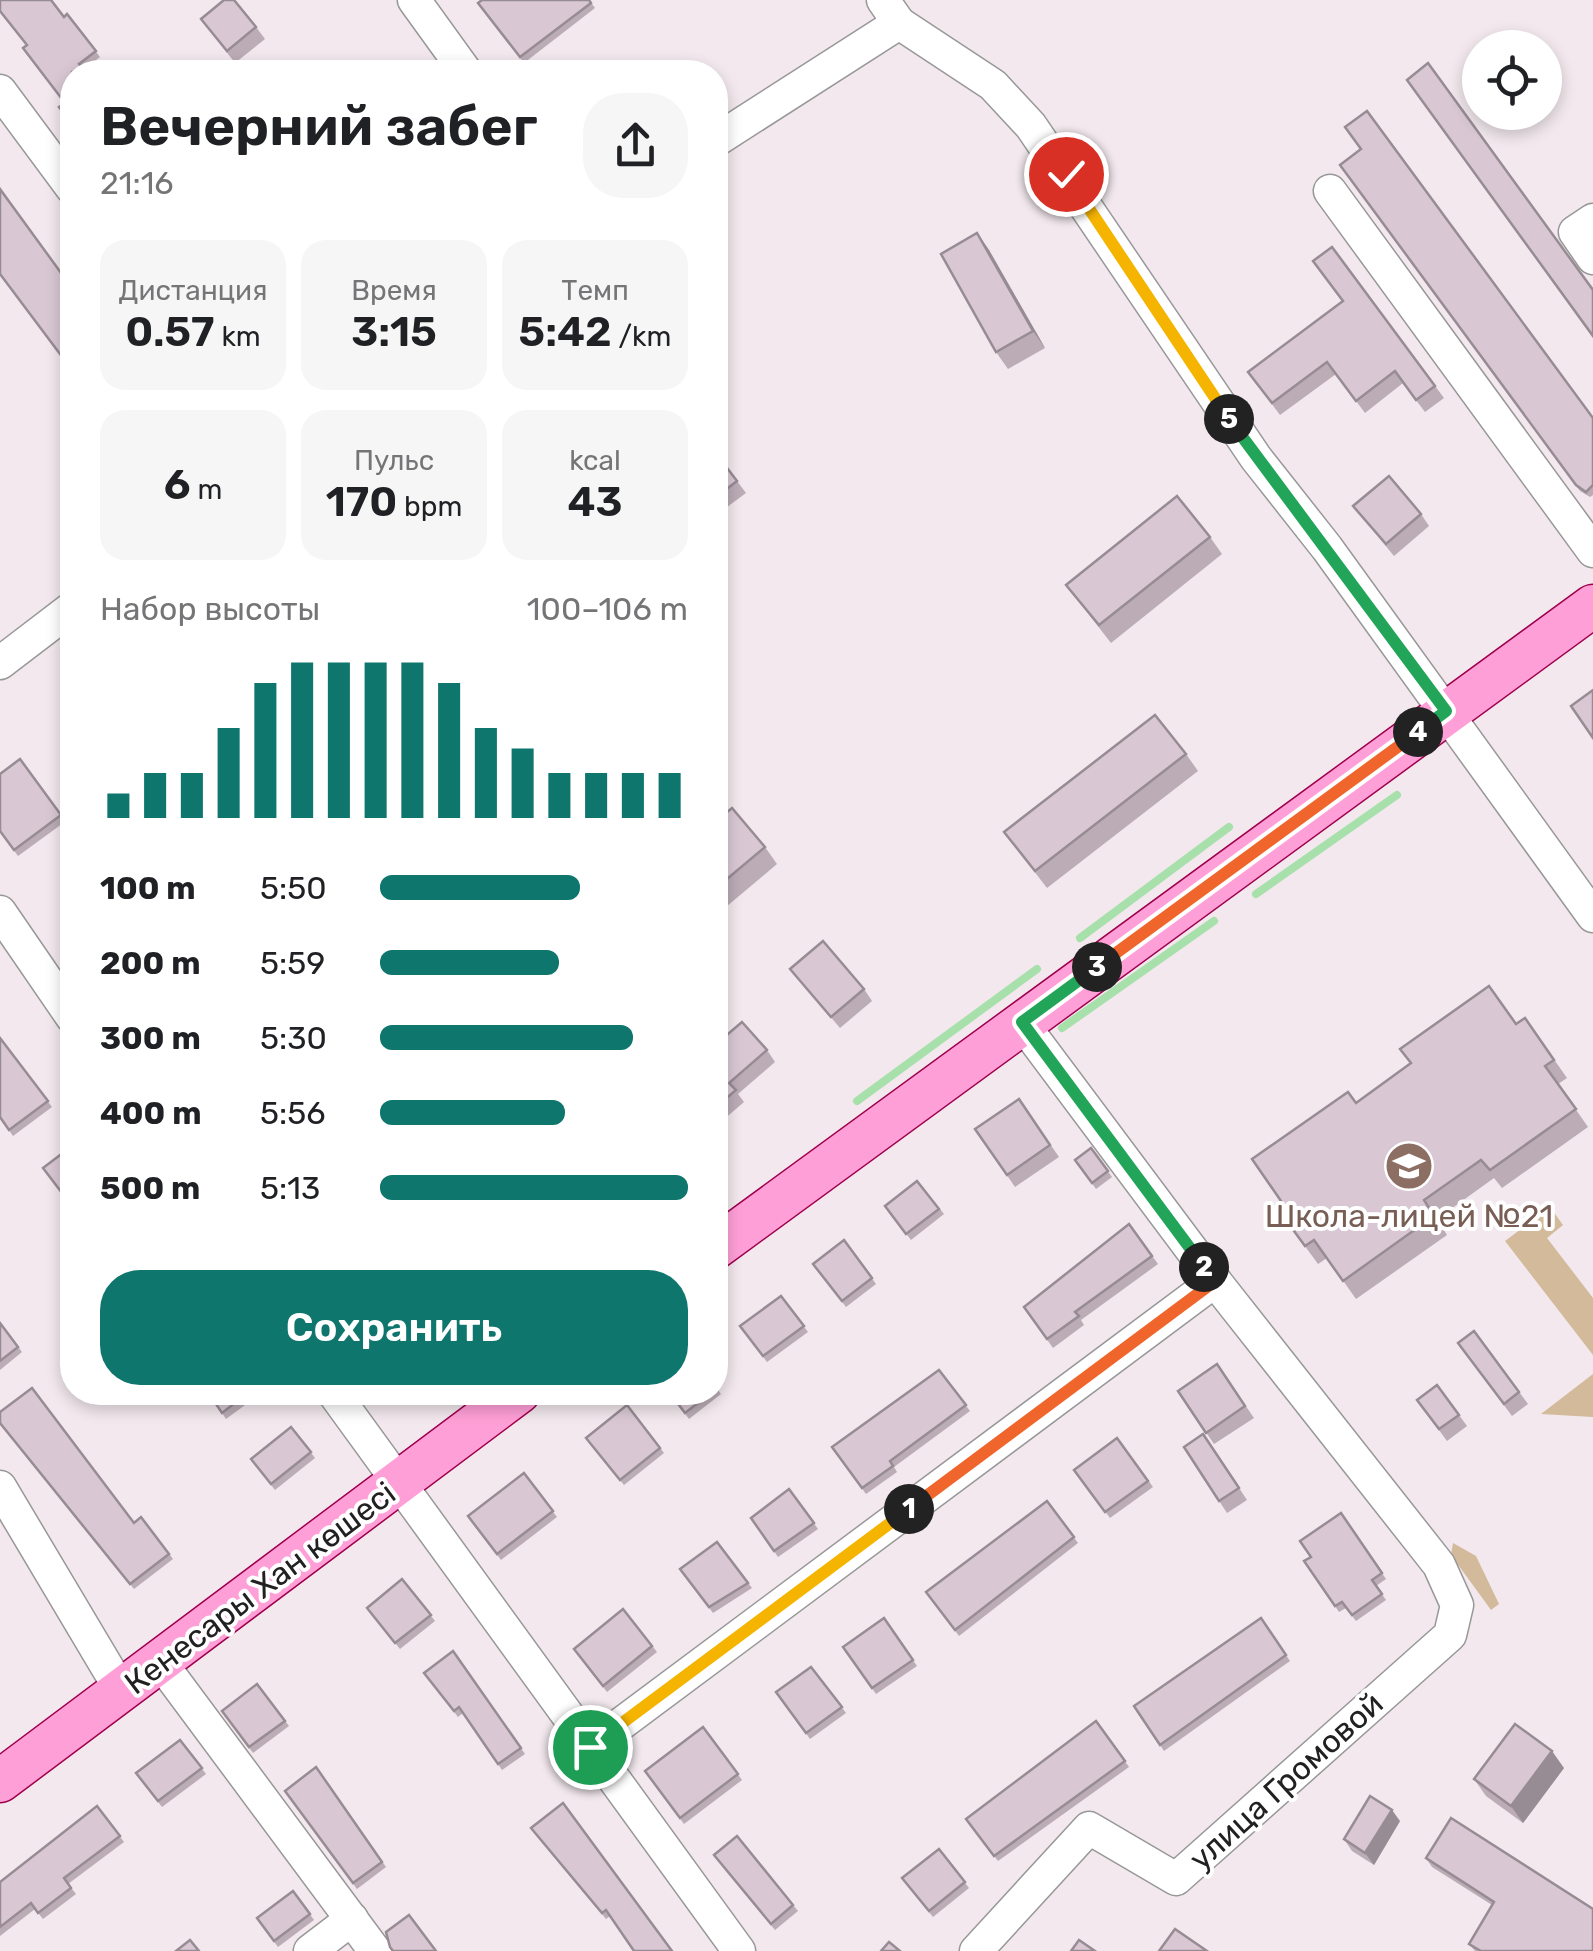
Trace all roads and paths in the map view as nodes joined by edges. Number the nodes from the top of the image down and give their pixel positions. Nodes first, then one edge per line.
1 (414, 0) edge
2 (891, 12) edge
3 (457, 60) edge
4 (0, 91) edge
5 (728, 131) edge
6 (60, 172) edge
7 (1330, 191) dead end
8 (1593, 220) edge
9 (1593, 258) edge
10 (1593, 551) edge
11 (1593, 606) edge
12 (60, 617) edge
13 (0, 664) edge
14 (1446, 711) junction
15 (0, 912) edge
16 (1593, 916) edge
17 (60, 1000) edge
18 (1022, 1022) junction
19 (728, 1234) edge
20 (1215, 1281) junction
21 (343, 1405) edge
22 (502, 1405) edge
23 (397, 1484) junction
24 (0, 1487) edge
25 (161, 1663) junction
26 (122, 1692) junction
27 (590, 1747) junction
28 (0, 1781) edge
29 (352, 1919) junction
30 (310, 1951) edge
31 (375, 1951) edge
32 (739, 1951) edge
33 (976, 1951) edge

1 - 3 street
2 - 5 street
2 - 14 street
4 - 6 street
7 - 10 street
8 - 9 street
11 - 14 main road
12 - 13 street
14 - 16 street
14 - 18 main road
15 - 17 street
18 - 19 main road
18 - 20 street
20 - 27 street
20 - 33 street, улица Громовой
21 - 23 street
22 - 23 main road, Кенесары Хан көшесі
23 - 25 main road, Кенесары Хан көшесі
23 - 27 street
24 - 26 street
25 - 26 main road, Кенесары Хан көшесі
25 - 29 street
26 - 28 main road, Кенесары Хан көшесі
27 - 32 street
29 - 30 street
29 - 31 street

